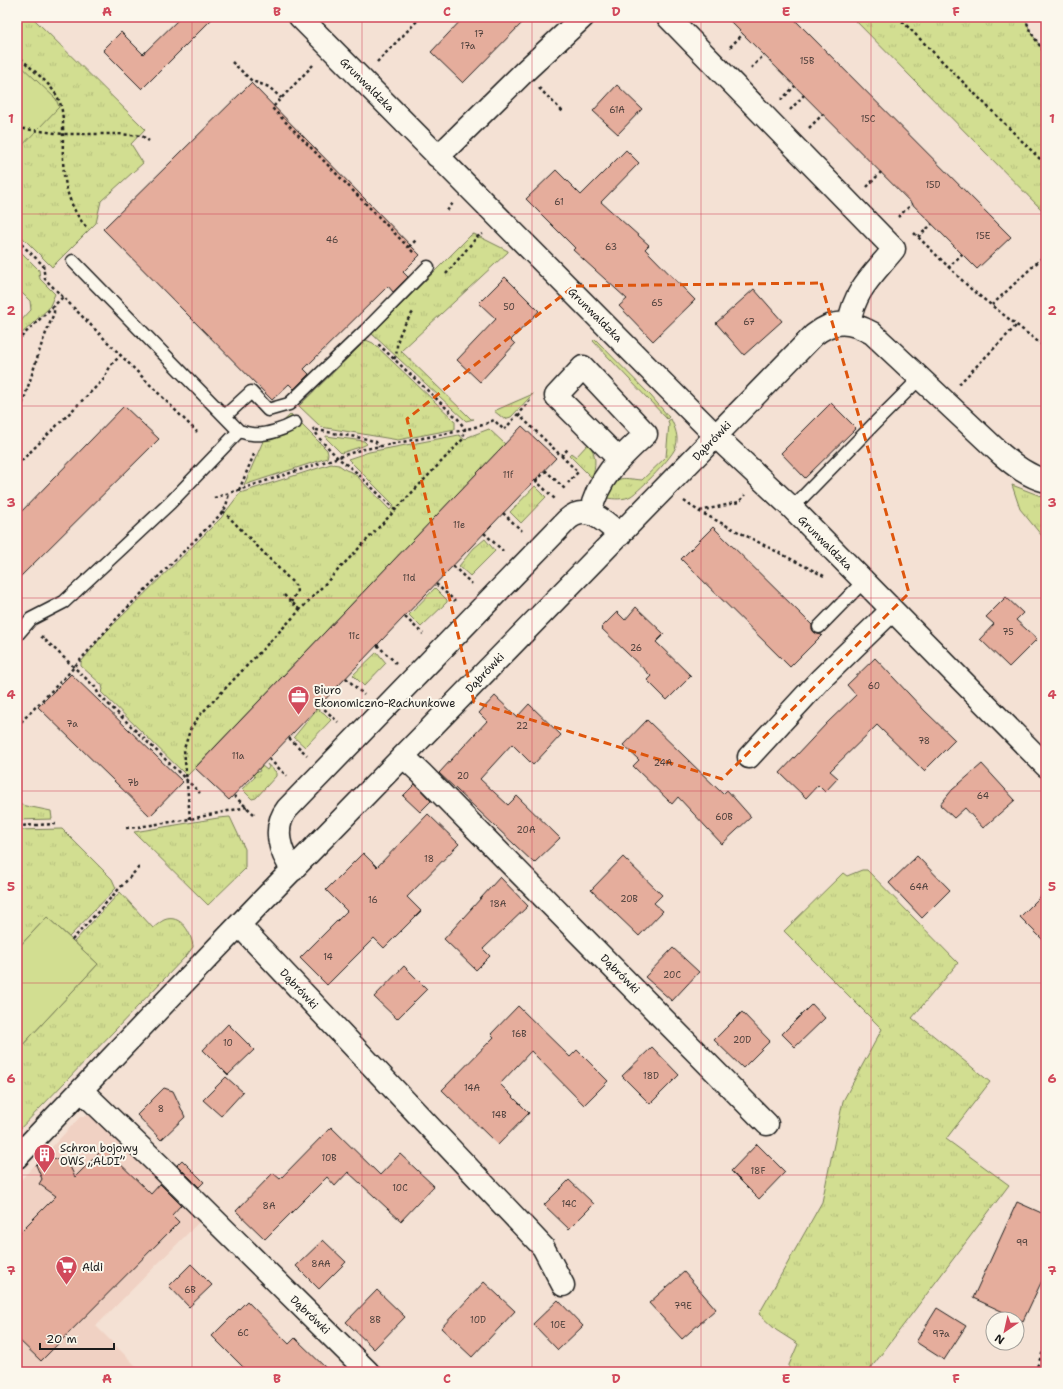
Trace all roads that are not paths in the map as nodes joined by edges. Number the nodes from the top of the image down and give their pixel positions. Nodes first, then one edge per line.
1 (300, 17) edge
2 (582, 17) edge
3 (668, 17) edge
4 (437, 156) junction
5 (73, 261) dead end
6 (428, 267) road end
7 (849, 323) junction
8 (920, 378) junction
9 (225, 416) junction
10 (295, 423) dead end
11 (239, 431) junction
12 (716, 436) junction
13 (619, 459) dead end
14 (1046, 481) edge
15 (792, 508) junction
16 (590, 514) junction
17 (620, 535) junction
18 (858, 586) junction
19 (892, 610) junction
20 (819, 627) dead end
21 (17, 635) edge
22 (404, 757) junction
23 (749, 757) dead end
24 (1046, 766) edge
25 (293, 870) junction
26 (239, 926) junction
27 (81, 1090) junction
28 (767, 1124) dead end
29 (17, 1157) edge
30 (563, 1285) dead end
31 (368, 1372) edge

1 - 4 street, Grunwaldzka
2 - 4 street
3 - 7 street
4 - 12 street, Grunwaldzka
5 - 9 lane
6 - 9 lane
7 - 8 street, Dąbrówki
7 - 12 street, Dąbrówki
8 - 14 street, Dąbrówki
8 - 15 lane
9 - 11 lane
10 - 11 lane
11 - 21 lane
12 - 15 street, Grunwaldzka
12 - 17 street, Dąbrówki
13 - 16 street
15 - 18 street, Grunwaldzka
16 - 17 street
16 - 25 street
17 - 22 street, Dąbrówki
18 - 19 street, Grunwaldzka
18 - 20 lane
19 - 23 street
19 - 24 street, Grunwaldzka
22 - 25 street, Dąbrówki
22 - 28 street, Dąbrówki
25 - 26 street, Dąbrówki
26 - 27 street, Dąbrówki
26 - 30 street, Dąbrówki
27 - 29 street, Dąbrówki
27 - 31 street, Dąbrówki

